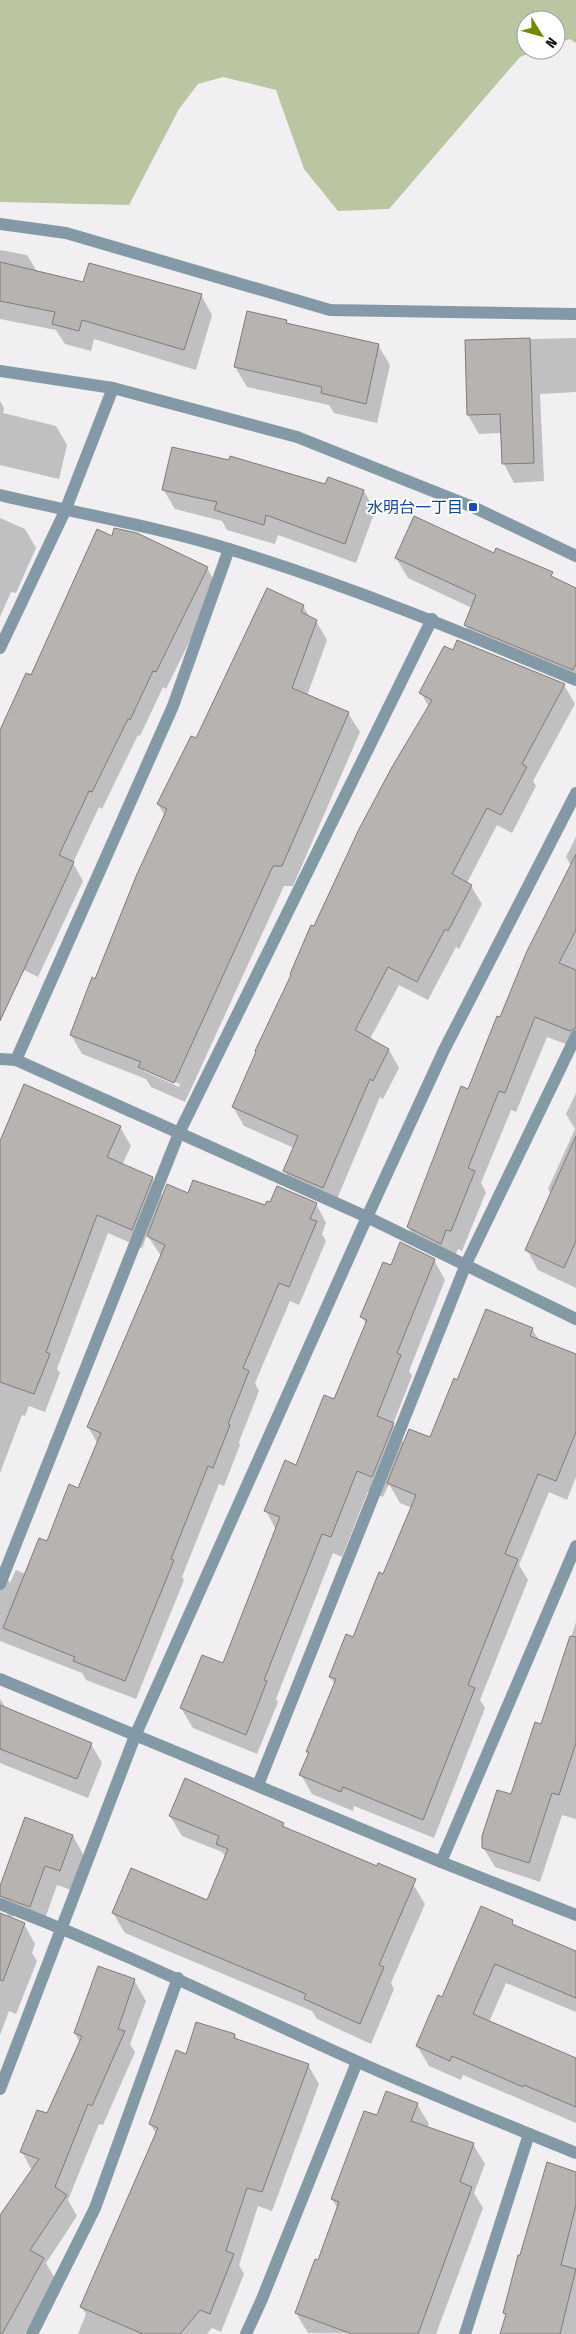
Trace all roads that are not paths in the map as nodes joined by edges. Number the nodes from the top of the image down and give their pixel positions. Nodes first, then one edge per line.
1 (0, 224) edge
2 (576, 314) edge
3 (0, 371) edge
4 (113, 388) junction
5 (0, 495) edge
6 (65, 511) junction
7 (229, 549) junction
8 (576, 556) edge
9 (432, 619) junction
10 (0, 648) edge
11 (576, 680) edge
12 (576, 793) edge
13 (576, 1036) edge
14 (0, 1059) edge
15 (16, 1060) junction
16 (179, 1132) junction
17 (366, 1217) junction
18 (466, 1264) junction
19 (576, 1320) edge
20 (576, 1546) edge
21 (0, 1584) edge
22 (0, 1679) edge
23 (135, 1736) junction
24 (258, 1785) junction
25 (441, 1862) junction
26 (0, 1904) edge
27 (576, 1916) edge
28 (60, 1927) junction
29 (178, 1978) junction
30 (357, 2062) junction
31 (0, 2089) edge
32 (529, 2134) junction
33 (576, 2153) edge
34 (32, 2334) edge
35 (246, 2334) edge
36 (465, 2334) edge

1 - 2 street
3 - 4 street
4 - 6 street
4 - 8 street
5 - 6 street
6 - 7 street
6 - 10 street
7 - 9 street
7 - 15 street
9 - 11 street
9 - 16 street
12 - 17 street
13 - 18 street
14 - 15 street
15 - 16 street
16 - 17 street
16 - 21 street
17 - 18 street
17 - 23 street
18 - 19 street
18 - 24 street
20 - 25 street
22 - 23 street
23 - 24 street
23 - 28 street
24 - 25 street
25 - 27 street
26 - 28 street
28 - 29 street
28 - 31 street
29 - 30 street
29 - 34 street
30 - 32 street
30 - 35 street
32 - 33 street
32 - 36 street

